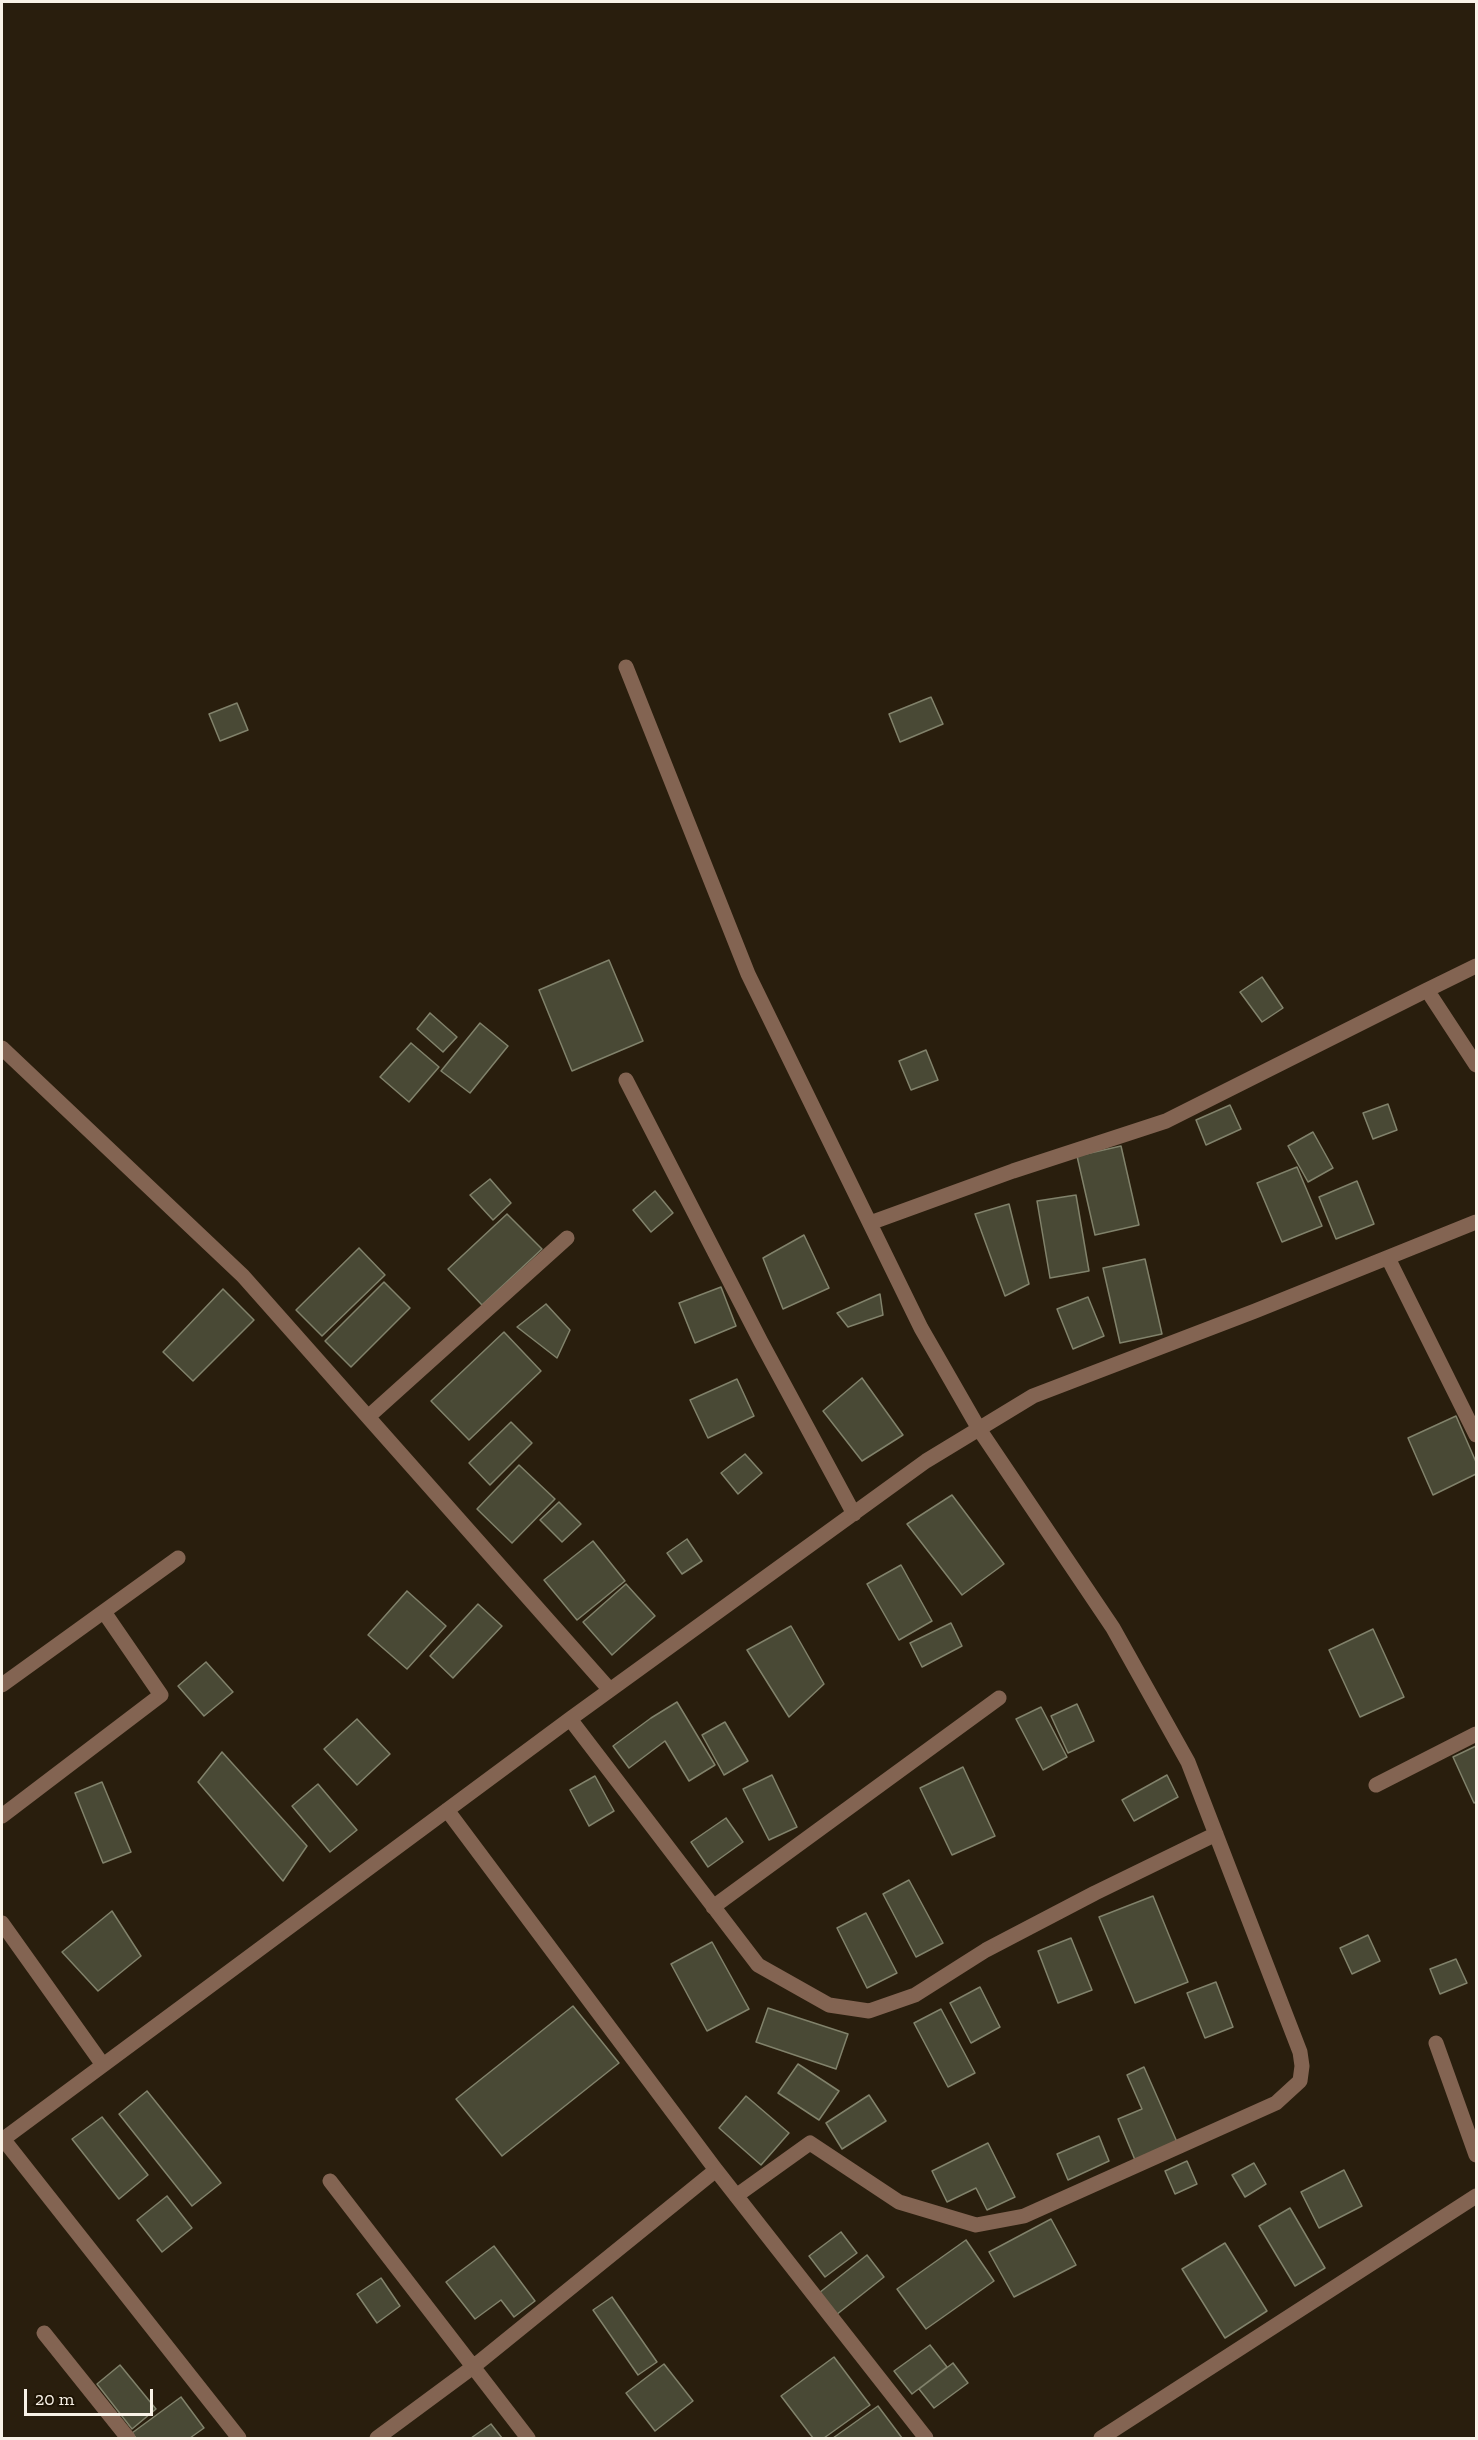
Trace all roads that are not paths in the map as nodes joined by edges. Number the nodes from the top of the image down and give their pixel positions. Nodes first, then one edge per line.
1 (626, 667) dead end
2 (1476, 966) edge
3 (1427, 990) junction
4 (2, 1048) edge
5 (1476, 1065) edge
6 (626, 1080) dead end
7 (1476, 1222) edge
8 (870, 1223) junction
9 (567, 1238) dead end
10 (1388, 1258) junction
11 (368, 1418) junction
12 (979, 1429) junction
13 (1476, 1435) edge
14 (854, 1514) junction
15 (178, 1558) dead end
16 (104, 1612) junction
17 (2, 1686) edge
18 (610, 1690) junction
19 (999, 1698) dead end
20 (570, 1719) junction
21 (1476, 1734) edge
22 (1376, 1785) dead end
23 (447, 1810) junction
24 (2, 1816) edge
25 (1216, 1834) junction
26 (713, 1907) junction
27 (2, 1923) edge
28 (1436, 2043) dead end
29 (103, 2065) junction
30 (2, 2139) edge
31 (1476, 2155) edge
32 (716, 2170) junction
33 (330, 2181) dead end
34 (736, 2196) junction
35 (1476, 2196) edge
36 (44, 2333) dead end
37 (473, 2367) junction
38 (128, 2439) edge
39 (239, 2439) edge
40 (377, 2439) edge
41 (528, 2439) edge
42 (926, 2439) edge
43 (1101, 2439) edge

1 - 8 street
2 - 3 street
3 - 5 street
3 - 8 street
4 - 11 street
6 - 14 street
7 - 10 street
8 - 12 street
9 - 11 street
10 - 12 street
10 - 13 street
11 - 18 street
12 - 14 street
12 - 25 street
14 - 18 street
15 - 16 street
16 - 17 street
16 - 24 street
18 - 20 street
19 - 26 street
20 - 23 street
20 - 26 street
21 - 22 street
23 - 29 street
23 - 32 street
25 - 26 street
25 - 34 street
27 - 29 street
28 - 31 street
29 - 30 street
30 - 39 street
32 - 34 street
32 - 37 street
33 - 37 street
34 - 42 street
35 - 43 street
36 - 38 street
37 - 40 street
37 - 41 street

